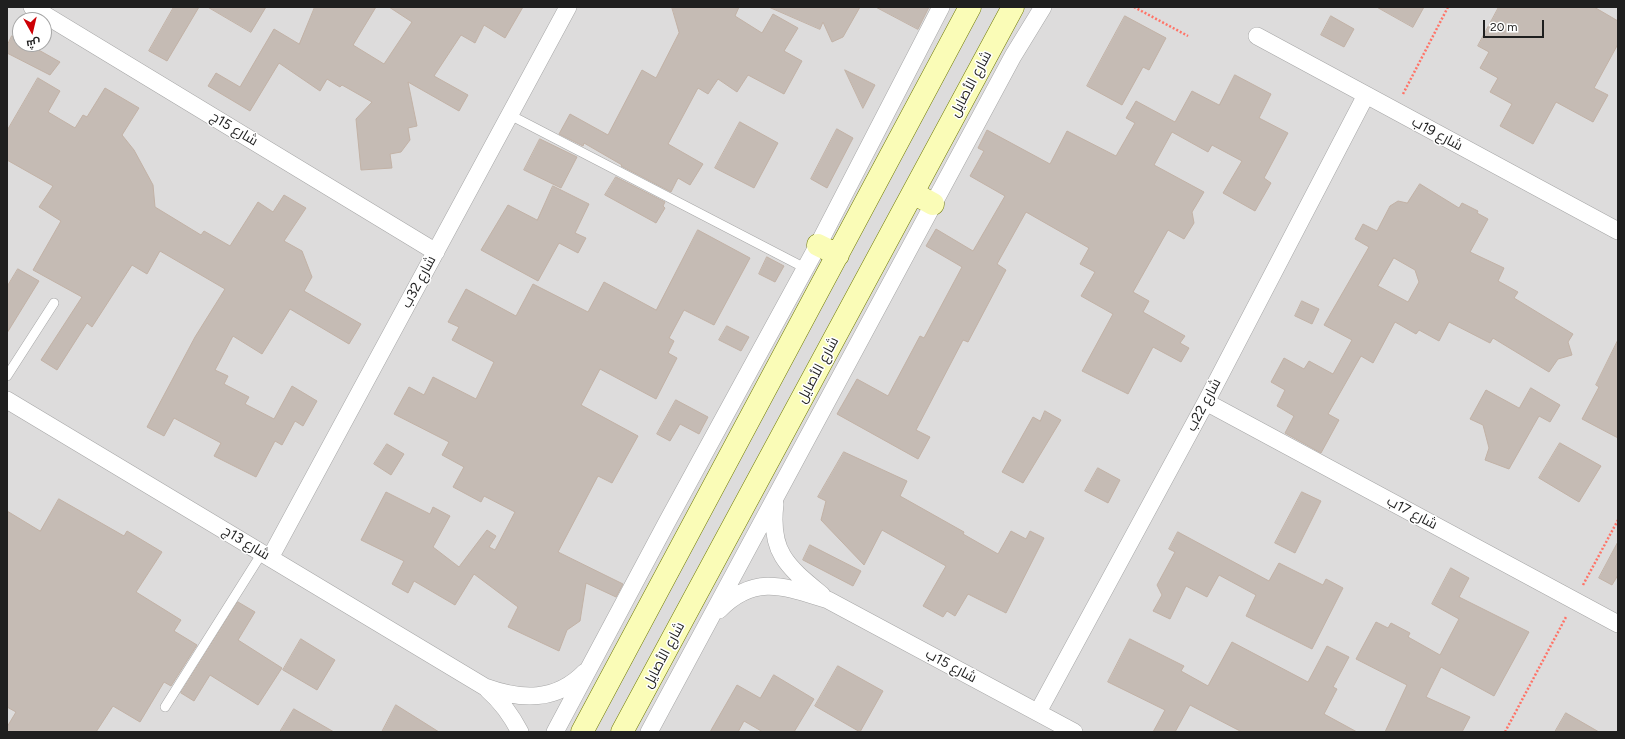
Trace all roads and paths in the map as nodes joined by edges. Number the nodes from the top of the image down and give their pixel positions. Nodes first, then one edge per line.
1 (32, 7) edge
2 (568, 7) edge
3 (941, 7) edge
4 (970, 7) edge
5 (1013, 7) edge
6 (1043, 7) edge
7 (1134, 7) edge
8 (1448, 7) edge
9 (1188, 36) dead end
10 (1257, 36) dead end
11 (1366, 96) junction
12 (1394, 111) junction
13 (510, 115) junction
14 (913, 193) junction
15 (933, 204) junction
16 (1618, 231) edge
17 (818, 245) junction
18 (436, 252) junction
19 (838, 255) junction
20 (805, 268) junction
21 (54, 303) dead end
22 (7, 376) edge
23 (7, 400) edge
24 (1206, 402) junction
25 (778, 492) junction
26 (1618, 520) edge
27 (266, 556) junction
28 (828, 600) junction
29 (1575, 601) junction
30 (708, 624) junction
31 (1618, 624) edge
32 (592, 665) junction
33 (650, 680) junction
34 (484, 687) junction
35 (165, 707) dead end
36 (1038, 712) junction
37 (520, 732) edge
38 (555, 732) edge
39 (582, 732) edge
40 (622, 732) edge
41 (649, 732) edge
42 (1074, 732) edge
43 (1505, 732) edge

1 - 18 street, شارع 15ج
2 - 13 street, شارع 32ب
3 - 17 street
4 - 19 street
5 - 14 street, شارع الأصايل
6 - 15 street
7 - 9 path
8 - 12 path
10 - 11 street, شارع 19ب
11 - 12 street, شارع 19ب
11 - 24 street, شارع 22ب
12 - 16 street, شارع 19ب
13 - 18 street, شارع 32ب
13 - 20 lane
14 - 15 street
14 - 33 street, شارع الأصايل
15 - 25 street
17 - 19 street
17 - 20 street
18 - 27 street, شارع 32ب
19 - 39 street
20 - 32 street
21 - 22 lane
23 - 27 street, شارع 13ج
24 - 29 street, شارع 17ب
24 - 36 street, شارع 22ب
25 - 28 street, شارع 15ب
25 - 30 street
26 - 29 path
27 - 34 street, شارع 13ج
27 - 35 lane
28 - 30 street, شارع 15ب
28 - 36 street, شارع 15ب
29 - 31 street, شارع 17ب
29 - 43 path
30 - 33 street
30 - 41 street
32 - 34 street, شارع 13ج
32 - 38 street
33 - 40 street, شارع الأصايل
34 - 37 street, شارع 13ج
36 - 42 street, شارع 15ب

